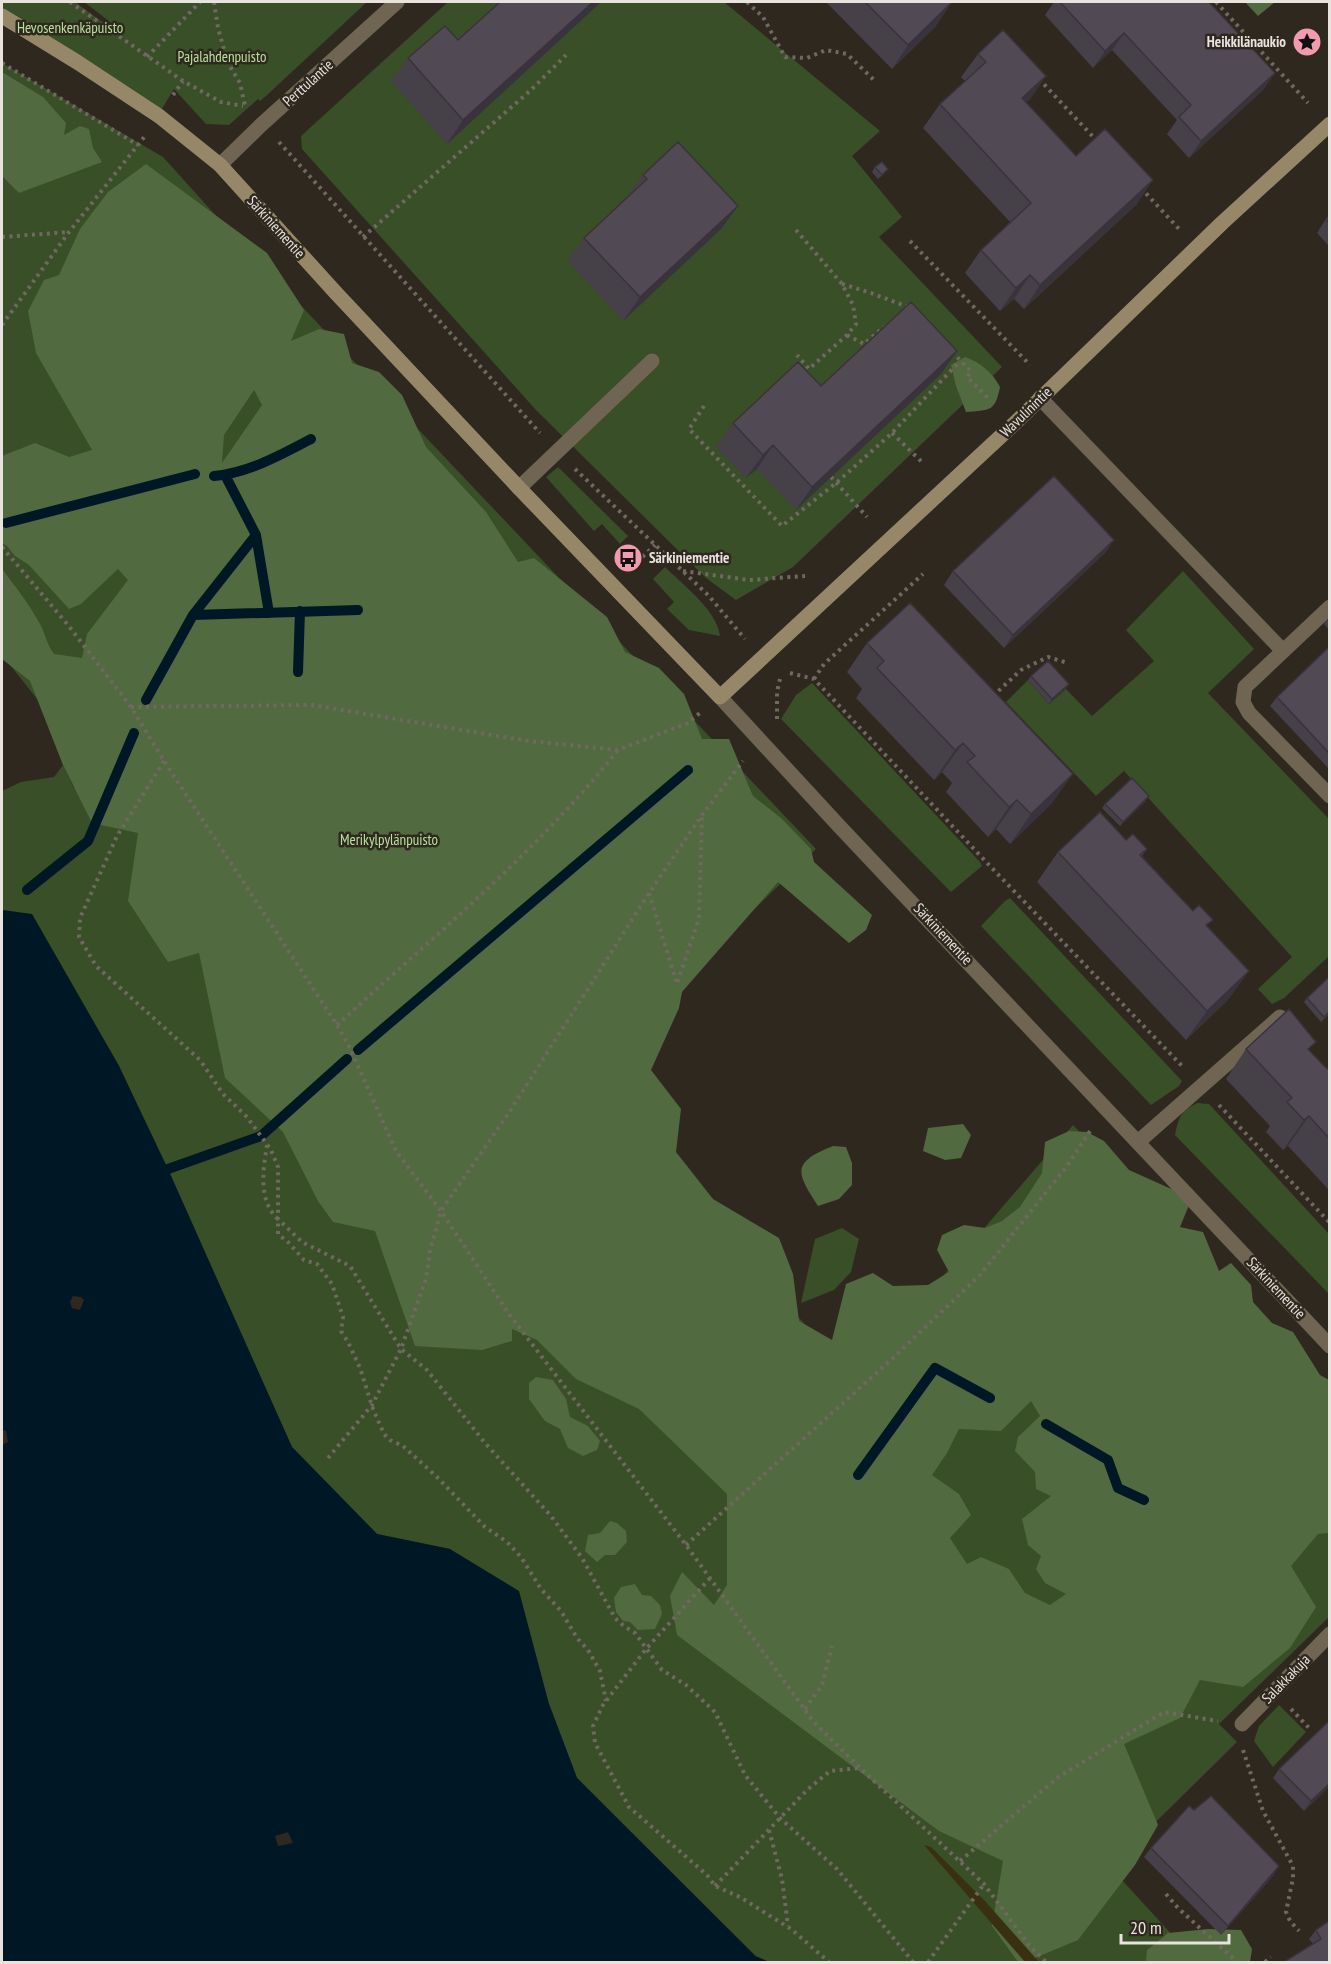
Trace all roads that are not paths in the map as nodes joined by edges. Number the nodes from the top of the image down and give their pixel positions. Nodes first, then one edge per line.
1 (397, 2) edge
2 (2, 16) edge
3 (1329, 124) edge
4 (220, 165) junction
5 (652, 361) dead end
6 (1040, 398) junction
7 (519, 488) junction
8 (1329, 607) edge
9 (1282, 651) junction
10 (720, 697) junction
11 (1329, 796) edge
12 (1280, 1017) edge
13 (1138, 1142) junction
14 (1329, 1346) edge
15 (1329, 1634) edge
16 (1242, 1724) road end

1 - 4 street, Perttulantie
2 - 4 street, Särkiniementie
3 - 6 street, Wavulinintie
4 - 7 street, Särkiniementie
5 - 7 street
6 - 9 street
6 - 10 street, Wavulinintie
7 - 10 street, Särkiniementie
8 - 9 street
9 - 11 street
10 - 13 street, Särkiniementie
12 - 13 street
13 - 14 street, Särkiniementie
15 - 16 street, Salakkakuja

